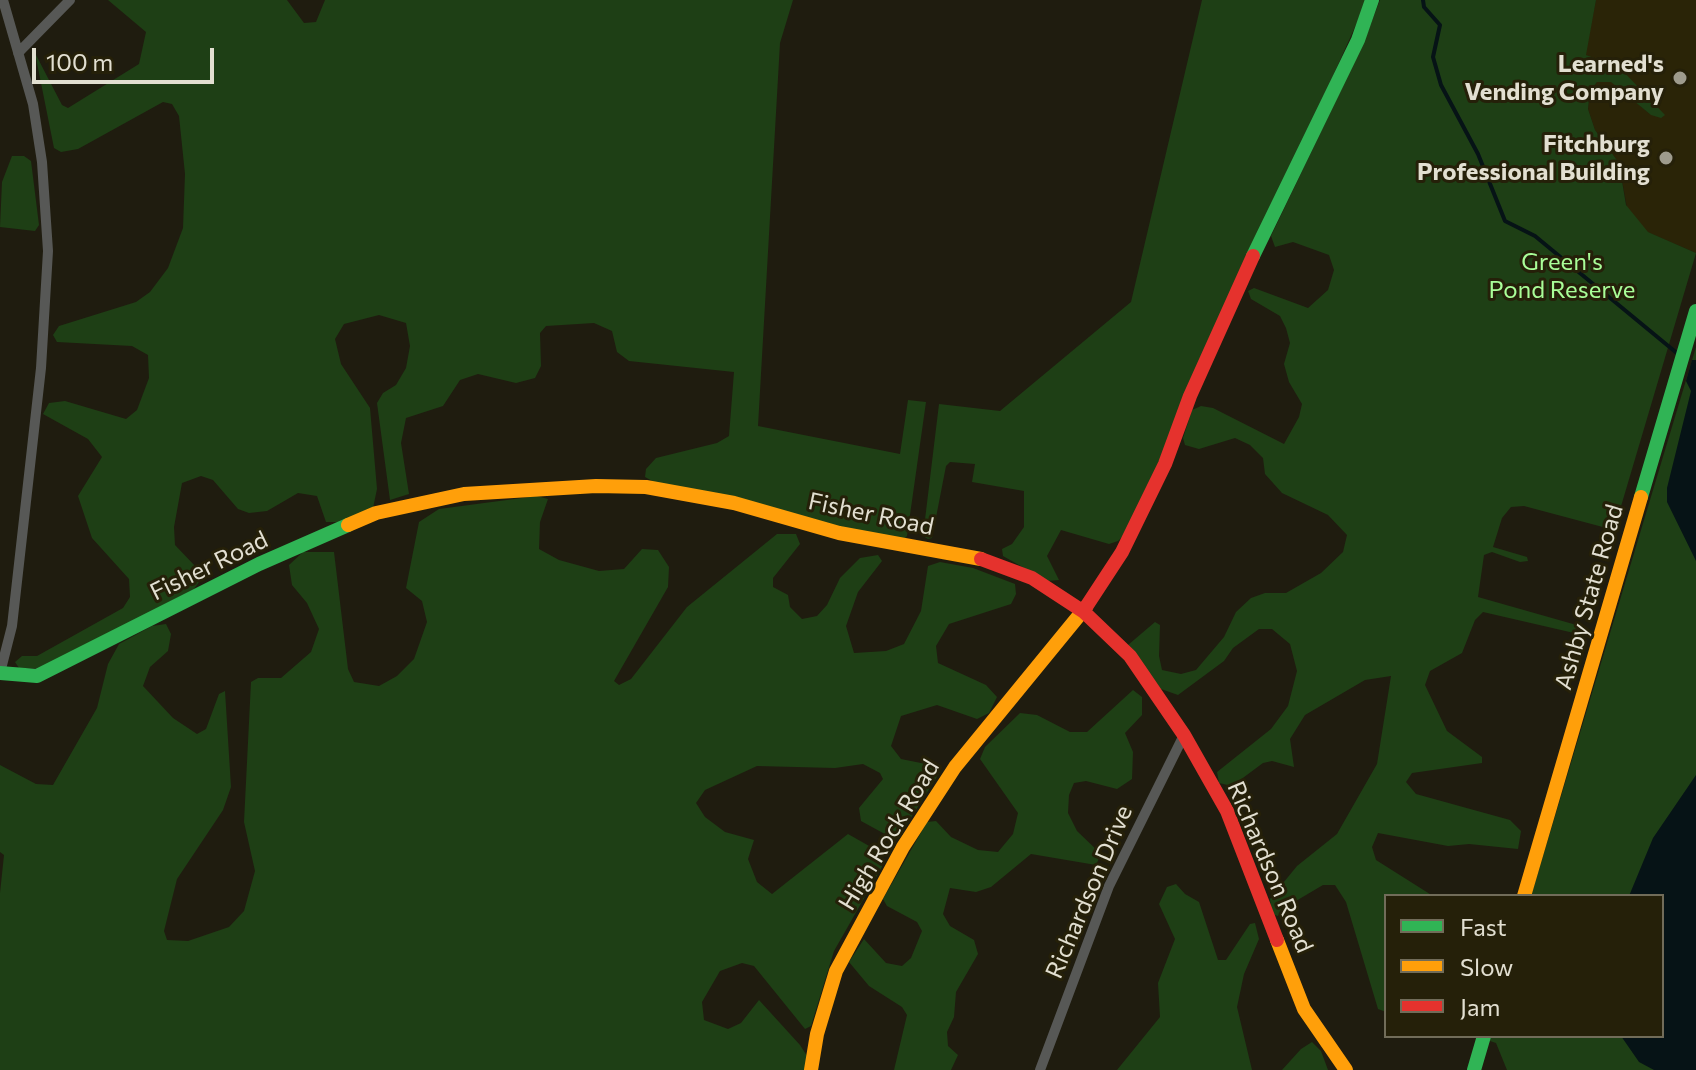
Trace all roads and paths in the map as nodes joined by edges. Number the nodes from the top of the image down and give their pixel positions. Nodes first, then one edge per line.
1 (3, 0) edge
2 (70, 0) edge
3 (1372, 0) edge
4 (18, 53) junction
5 (1696, 311) edge
6 (1084, 612) junction
7 (0, 673) edge
8 (1184, 735) junction
9 (1525, 894) edge
10 (1483, 1038) edge
11 (811, 1070) edge
12 (1040, 1070) edge
13 (1346, 1070) edge
14 (1474, 1070) edge

1 - 4 street
2 - 4 street
3 - 6 street
4 - 7 street
5 - 9 street, Ashby State Road
6 - 7 street, Fisher Road
6 - 8 street, Richardson Road
6 - 11 street, High Rock Road
8 - 12 street, Richardson Drive
8 - 13 street, Richardson Road
10 - 14 street

